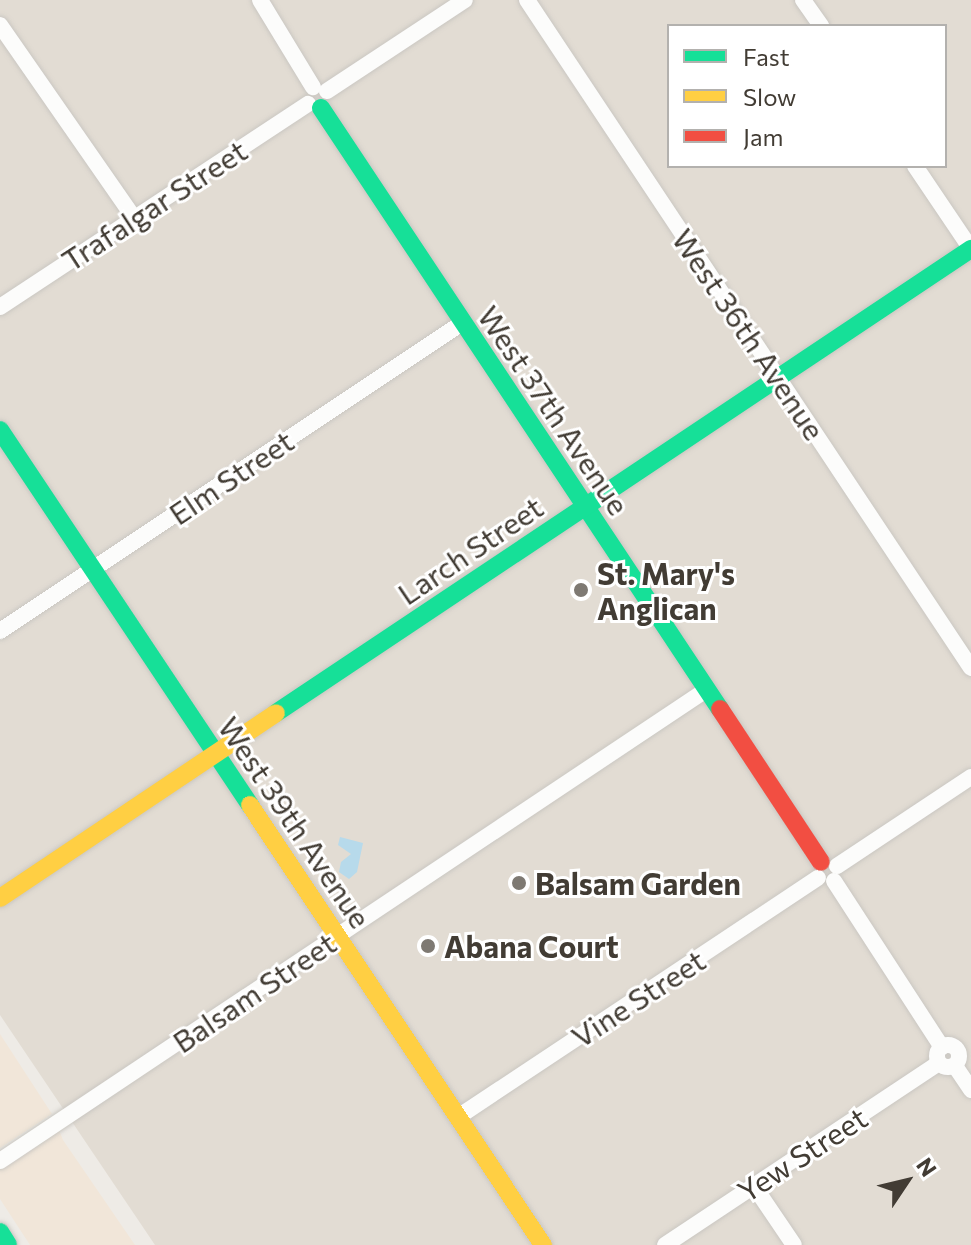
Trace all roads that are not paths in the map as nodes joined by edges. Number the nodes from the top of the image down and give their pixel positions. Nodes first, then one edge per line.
1 (260, 0) edge
2 (465, 0) edge
3 (527, 0) edge
4 (803, 0) edge
5 (820, 24) edge
6 (0, 25) edge
7 (318, 98) junction
8 (916, 168) edge
9 (134, 218) junction
10 (971, 249) edge
11 (0, 307) edge
12 (462, 323) junction
13 (778, 377) junction
14 (0, 430) edge
15 (585, 507) junction
16 (92, 569) junction
17 (0, 631) edge
18 (971, 668) edge
19 (706, 690) junction
20 (215, 754) junction
21 (971, 777) edge
22 (828, 872) junction
23 (0, 898) edge
24 (338, 936) junction
25 (953, 1054) edge
26 (971, 1090) edge
27 (458, 1117) junction
28 (0, 1161) edge
29 (754, 1186) junction
30 (0, 1232) edge
31 (8, 1245) edge
32 (543, 1245) edge
33 (665, 1245) edge
34 (794, 1245) edge

1 - 7 street, West 37th Avenue
2 - 7 street, Trafalgar Street
3 - 13 street, West 36th Avenue
4 - 5 street
6 - 9 street
7 - 9 street, Trafalgar Street
7 - 12 street, West 37th Avenue
8 - 10 street
9 - 11 street, Trafalgar Street
10 - 13 street, Larch Street
12 - 15 street, West 37th Avenue
12 - 16 street, Elm Street
13 - 15 street, Larch Street
13 - 18 street, West 36th Avenue
14 - 16 street, West 39th Avenue
15 - 19 street, West 37th Avenue
15 - 20 street, Larch Street
16 - 17 street, Elm Street
16 - 20 street, West 39th Avenue
19 - 22 street, West 37th Avenue
19 - 24 street, Balsam Street
20 - 23 street, Larch Street
20 - 24 street, West 39th Avenue
21 - 22 street, Vine Street
22 - 25 street, West 37th Avenue
22 - 27 street, Vine Street
24 - 27 street, West 39th Avenue
24 - 28 street, Balsam Street
25 - 26 street, West 37th Avenue
25 - 29 street, Yew Street
27 - 32 street, West 39th Avenue
29 - 33 street, Yew Street
29 - 34 street
30 - 31 street

